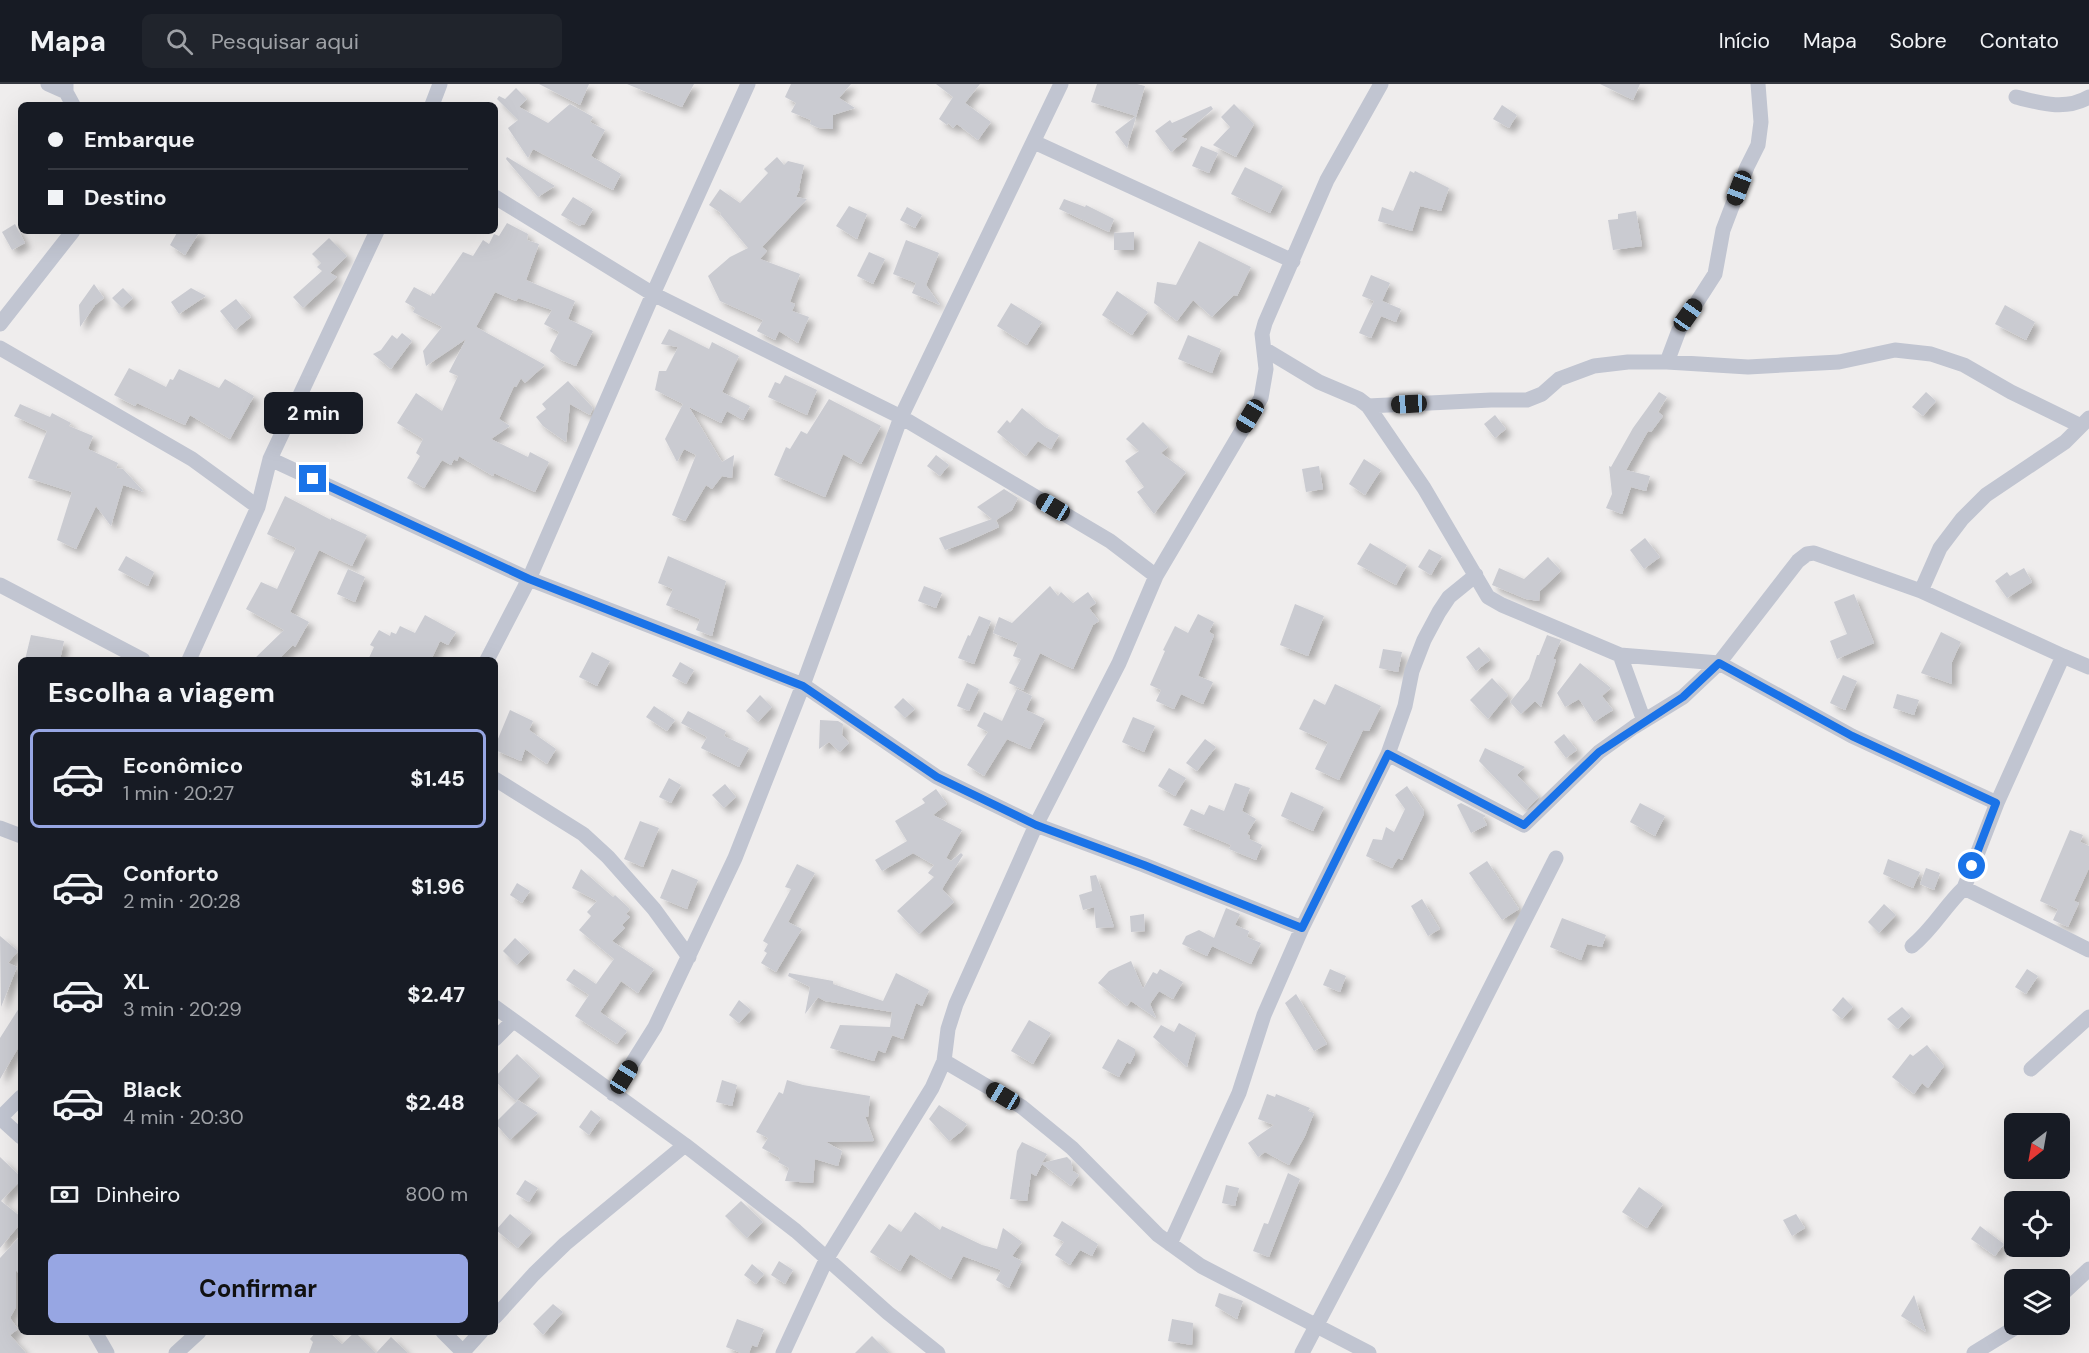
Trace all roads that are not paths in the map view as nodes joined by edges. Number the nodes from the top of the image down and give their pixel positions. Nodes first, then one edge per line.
1 (48, 84) edge
2 (440, 84) edge
3 (748, 84) edge
4 (1061, 84) edge
5 (1381, 84) edge
6 (1758, 84) edge
7 (68, 94) edge
8 (2016, 97) dead end
9 (2089, 97) edge
10 (433, 102) edge
11 (1034, 142) junction
12 (498, 199) edge
13 (71, 234) edge
14 (376, 234) edge
15 (1293, 261) junction
16 (653, 294) junction
17 (0, 324) edge
18 (0, 348) edge
19 (1264, 349) junction
20 (1667, 362) junction
21 (1368, 406) junction
22 (901, 417) junction
23 (2085, 422) edge
24 (270, 459) junction
25 (258, 507) junction
26 (1476, 575) junction
27 (1156, 576) junction
28 (529, 579) junction
29 (0, 585) edge
30 (1921, 591) junction
31 (1620, 655) junction
32 (2063, 656) junction
33 (137, 657) edge
34 (190, 657) edge
35 (489, 657) edge
36 (1719, 663) junction
37 (2089, 667) edge
38 (803, 686) junction
39 (1644, 721) junction
40 (1388, 754) junction
41 (498, 781) edge
42 (1996, 803) junction
43 (1036, 825) junction
44 (0, 828) edge
45 (18, 835) edge
46 (1556, 858) dead end
47 (1964, 888) junction
48 (1302, 928) junction
49 (1912, 946) dead end
50 (2089, 950) edge
51 (689, 957) junction
52 (498, 1009) edge
53 (2089, 1017) edge
54 (513, 1021) junction
55 (498, 1036) edge
56 (944, 1061) junction
57 (2031, 1069) dead end
58 (613, 1094) junction
59 (18, 1099) edge
60 (0, 1118) edge
61 (18, 1134) edge
62 (685, 1145) junction
63 (1170, 1244) junction
64 (827, 1258) junction
65 (2089, 1269) edge
66 (2070, 1287) edge
67 (498, 1314) edge
68 (1317, 1326) junction
69 (2004, 1334) edge
70 (98, 1335) edge
71 (196, 1335) edge
72 (446, 1335) edge
73 (478, 1335) edge
74 (107, 1353) edge
75 (176, 1353) edge
76 (463, 1353) edge
77 (783, 1353) edge
78 (938, 1353) edge
79 (1302, 1353) edge
80 (1369, 1353) edge
81 (1974, 1353) edge

1 - 7 street
2 - 10 street
3 - 16 street
4 - 11 street
5 - 15 street
6 - 20 street
8 - 9 street
11 - 15 street
11 - 22 street
12 - 16 street
13 - 17 street
14 - 24 street
15 - 19 street
16 - 22 street
16 - 28 street
18 - 25 street
19 - 21 street
19 - 27 street
20 - 21 street
20 - 23 street
21 - 26 street
22 - 27 street
22 - 38 street
23 - 30 street
24 - 25 street
24 - 28 street
25 - 34 street
26 - 31 street
26 - 40 street
27 - 43 street
28 - 35 street
28 - 38 street
29 - 33 street
30 - 32 street
30 - 36 street
31 - 36 street
31 - 39 street
32 - 37 street
32 - 42 street
36 - 39 street
36 - 42 street
38 - 43 street
38 - 51 street
39 - 40 street
40 - 48 street
41 - 51 street
42 - 47 street
43 - 48 street
43 - 56 street
44 - 45 street
46 - 68 street
47 - 49 street
47 - 50 street
48 - 63 street
51 - 58 street
52 - 54 street
53 - 57 street
54 - 55 street
54 - 58 street
56 - 63 street
56 - 64 street
58 - 62 street
59 - 60 street
60 - 61 street
62 - 64 street
62 - 67 street
63 - 68 street
64 - 77 street
64 - 78 street
65 - 66 street
68 - 79 street
68 - 80 street
69 - 81 street
70 - 74 street
71 - 75 street
72 - 76 street
73 - 76 street

